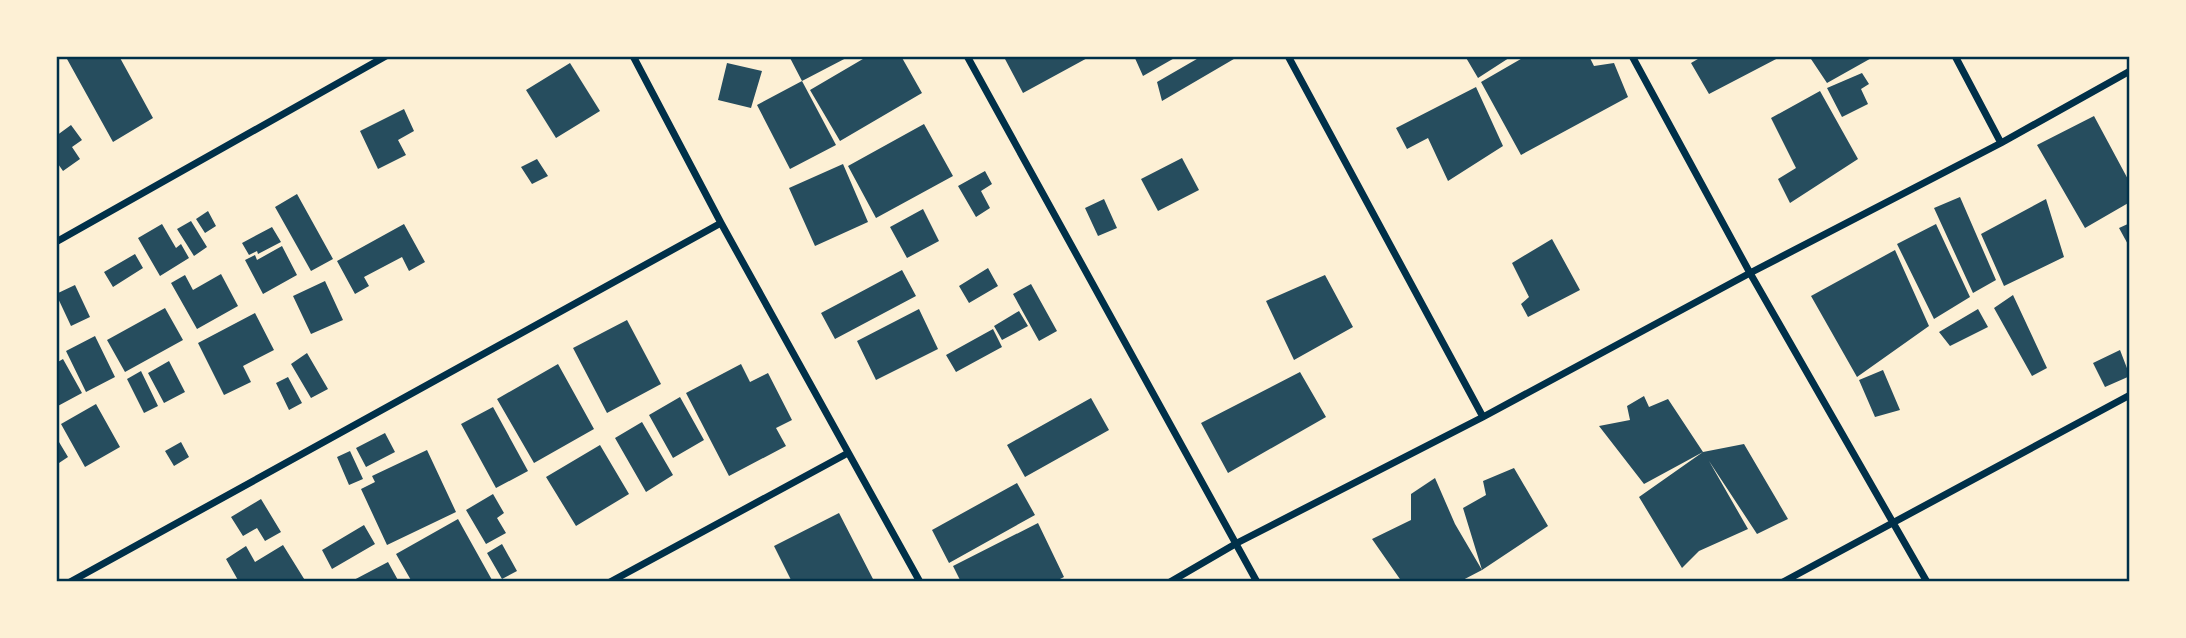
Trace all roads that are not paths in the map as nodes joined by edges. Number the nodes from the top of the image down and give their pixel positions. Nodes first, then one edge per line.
1 (386, 56) edge
2 (633, 56) edge
3 (967, 56) edge
4 (1289, 56) edge
5 (1632, 56) edge
6 (1955, 56) edge
7 (2130, 71) edge
8 (2001, 143) junction
9 (721, 223) junction
10 (56, 242) edge
11 (1750, 273) junction
12 (2130, 395) edge
13 (1483, 417) junction
14 (848, 453) junction
15 (1893, 521) junction
16 (1237, 544) junction
17 (70, 582) edge
18 (610, 582) edge
19 (920, 582) edge
20 (1170, 582) edge
21 (1257, 582) edge
22 (1783, 582) edge
23 (1927, 582) edge

1 - 10 street
2 - 9 street
3 - 16 street
4 - 13 street
5 - 11 street
6 - 8 street
7 - 8 street
8 - 11 street
9 - 14 street
9 - 17 street
11 - 13 street
11 - 15 street
12 - 15 street
13 - 16 street
14 - 18 street
14 - 19 street
15 - 22 street
15 - 23 street
16 - 20 street
16 - 21 street

